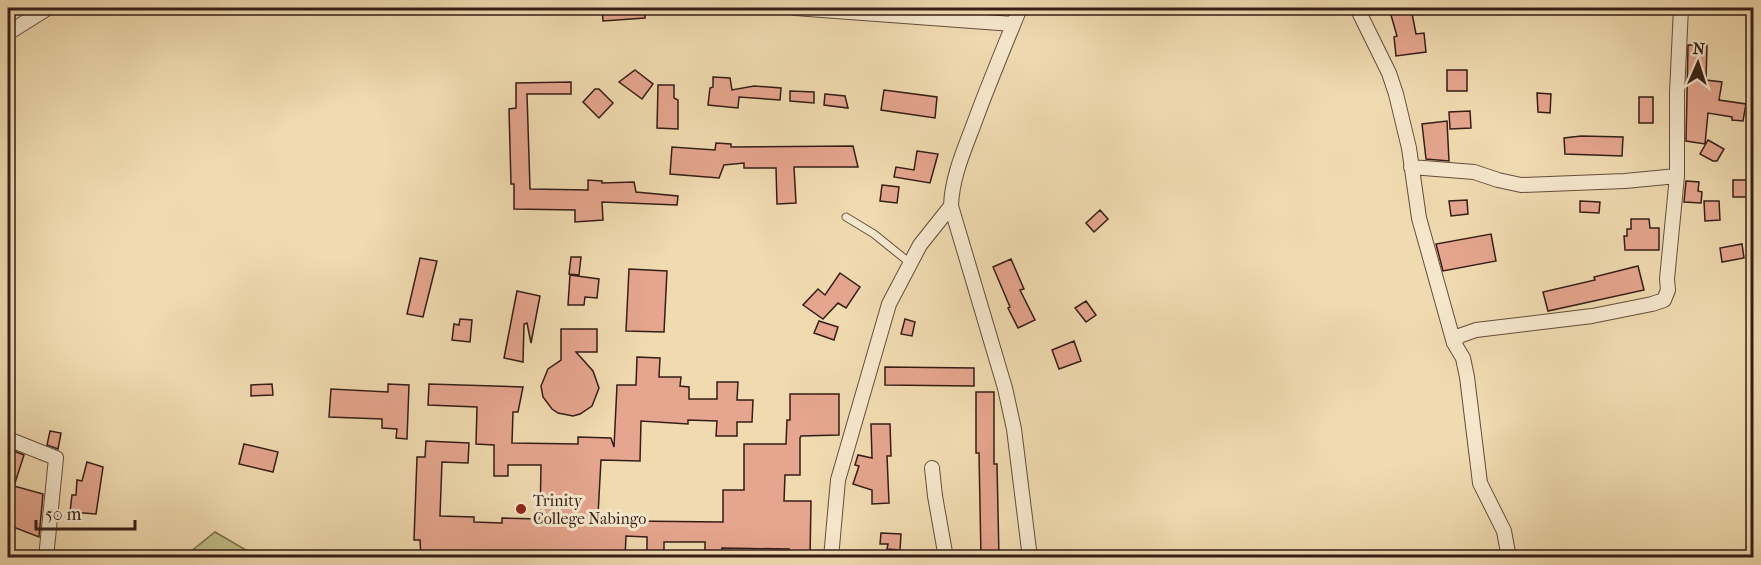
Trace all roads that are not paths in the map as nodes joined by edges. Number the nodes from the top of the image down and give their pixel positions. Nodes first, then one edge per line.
1 (48, 8) edge
2 (795, 8) edge
3 (1020, 8) edge
4 (1357, 8) edge
5 (1681, 8) edge
6 (1013, 24) junction
7 (8, 33) edge
8 (1411, 167) junction
9 (1677, 176) junction
10 (951, 206) junction
11 (846, 217) dead end
12 (910, 263) junction
13 (1454, 343) junction
14 (8, 439) edge
15 (932, 468) dead end
16 (46, 558) edge
17 (831, 558) edge
18 (946, 558) edge
19 (1030, 558) edge
20 (1509, 558) edge

1 - 7 street
2 - 6 street
3 - 6 street
4 - 8 street
5 - 9 street
6 - 10 street
8 - 9 street
8 - 13 street
9 - 13 street
10 - 12 street
10 - 19 street
11 - 12 lane
12 - 17 street
13 - 20 street
14 - 16 street
15 - 18 street

